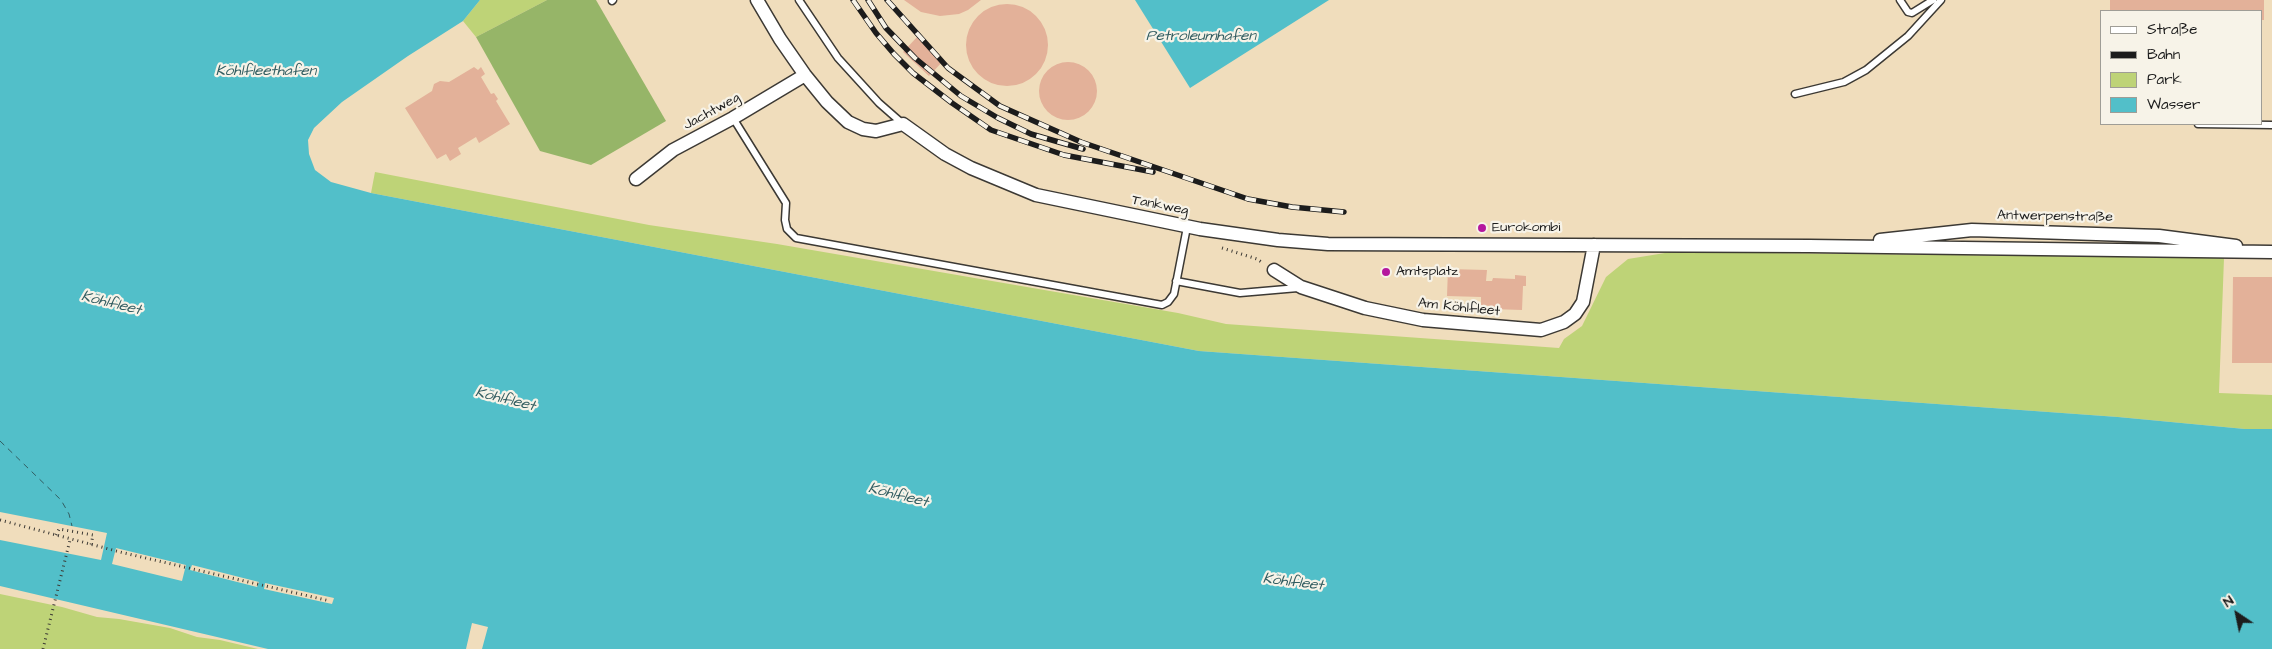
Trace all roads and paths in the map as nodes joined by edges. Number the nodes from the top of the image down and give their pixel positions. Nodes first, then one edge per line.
1 (757, 0) edge
2 (799, 0) edge
3 (1900, 0) edge
4 (1933, 0) edge
5 (1941, 0) edge
6 (805, 75) junction
7 (1795, 94) dead end
8 (733, 118) junction
9 (904, 124) junction
10 (636, 179) dead end
11 (1187, 227) junction
12 (1594, 245) junction
13 (1216, 246) dead end
14 (1841, 246) junction
15 (2270, 252) edge
16 (1274, 270) joint
17 (1176, 282) junction
18 (1301, 287) junction
19 (0, 520) edge
20 (56, 535) junction
21 (70, 540) junction
22 (91, 545) junction
23 (330, 601) dead end
24 (43, 649) edge

1 - 6 street
2 - 9 lane, Tankweg
3 - 4 lane
5 - 7 lane
6 - 8 street, Jachtweg
6 - 9 street
8 - 10 street, Jachtweg
8 - 17 lane
9 - 11 street, Tankweg
11 - 12 street, Tankweg
11 - 17 lane
12 - 14 street, Antwerpenstraße
12 - 18 street, Am Köhlfleet
13 - 16 path
14 - 15 street, Antwerpenstraße
14 - 15 street, Antwerpenstraße
16 - 18 street, Am Köhlfleet
17 - 18 lane
19 - 20 path
20 - 21 path
20 - 22 path
21 - 22 path
21 - 24 path
22 - 23 path

